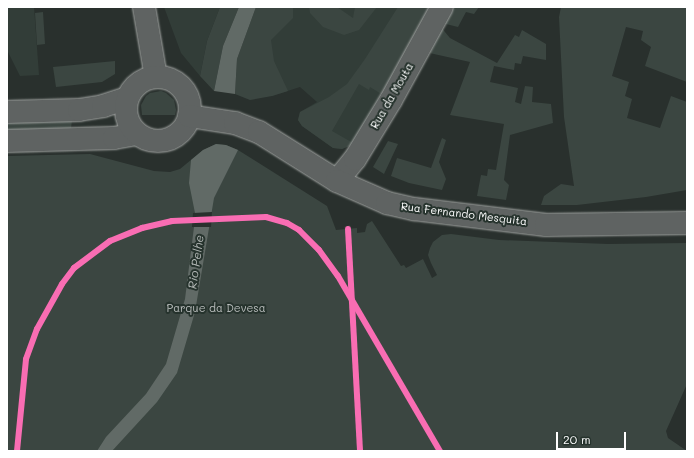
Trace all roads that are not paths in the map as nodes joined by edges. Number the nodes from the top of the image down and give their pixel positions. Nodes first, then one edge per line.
1 (144, 7) edge
2 (442, 7) edge
3 (156, 77) junction
4 (127, 98) junction
5 (7, 112) edge
6 (189, 116) junction
7 (137, 134) junction
8 (7, 141) edge
9 (337, 181) junction
10 (687, 223) edge

1 - 3 street
2 - 9 street, Rua da Mouta
3 - 4 street
3 - 6 street
4 - 5 street
4 - 7 street
6 - 7 street
6 - 9 street, Rua Fernando Mesquita
7 - 8 street
9 - 10 street, Rua Fernando Mesquita

